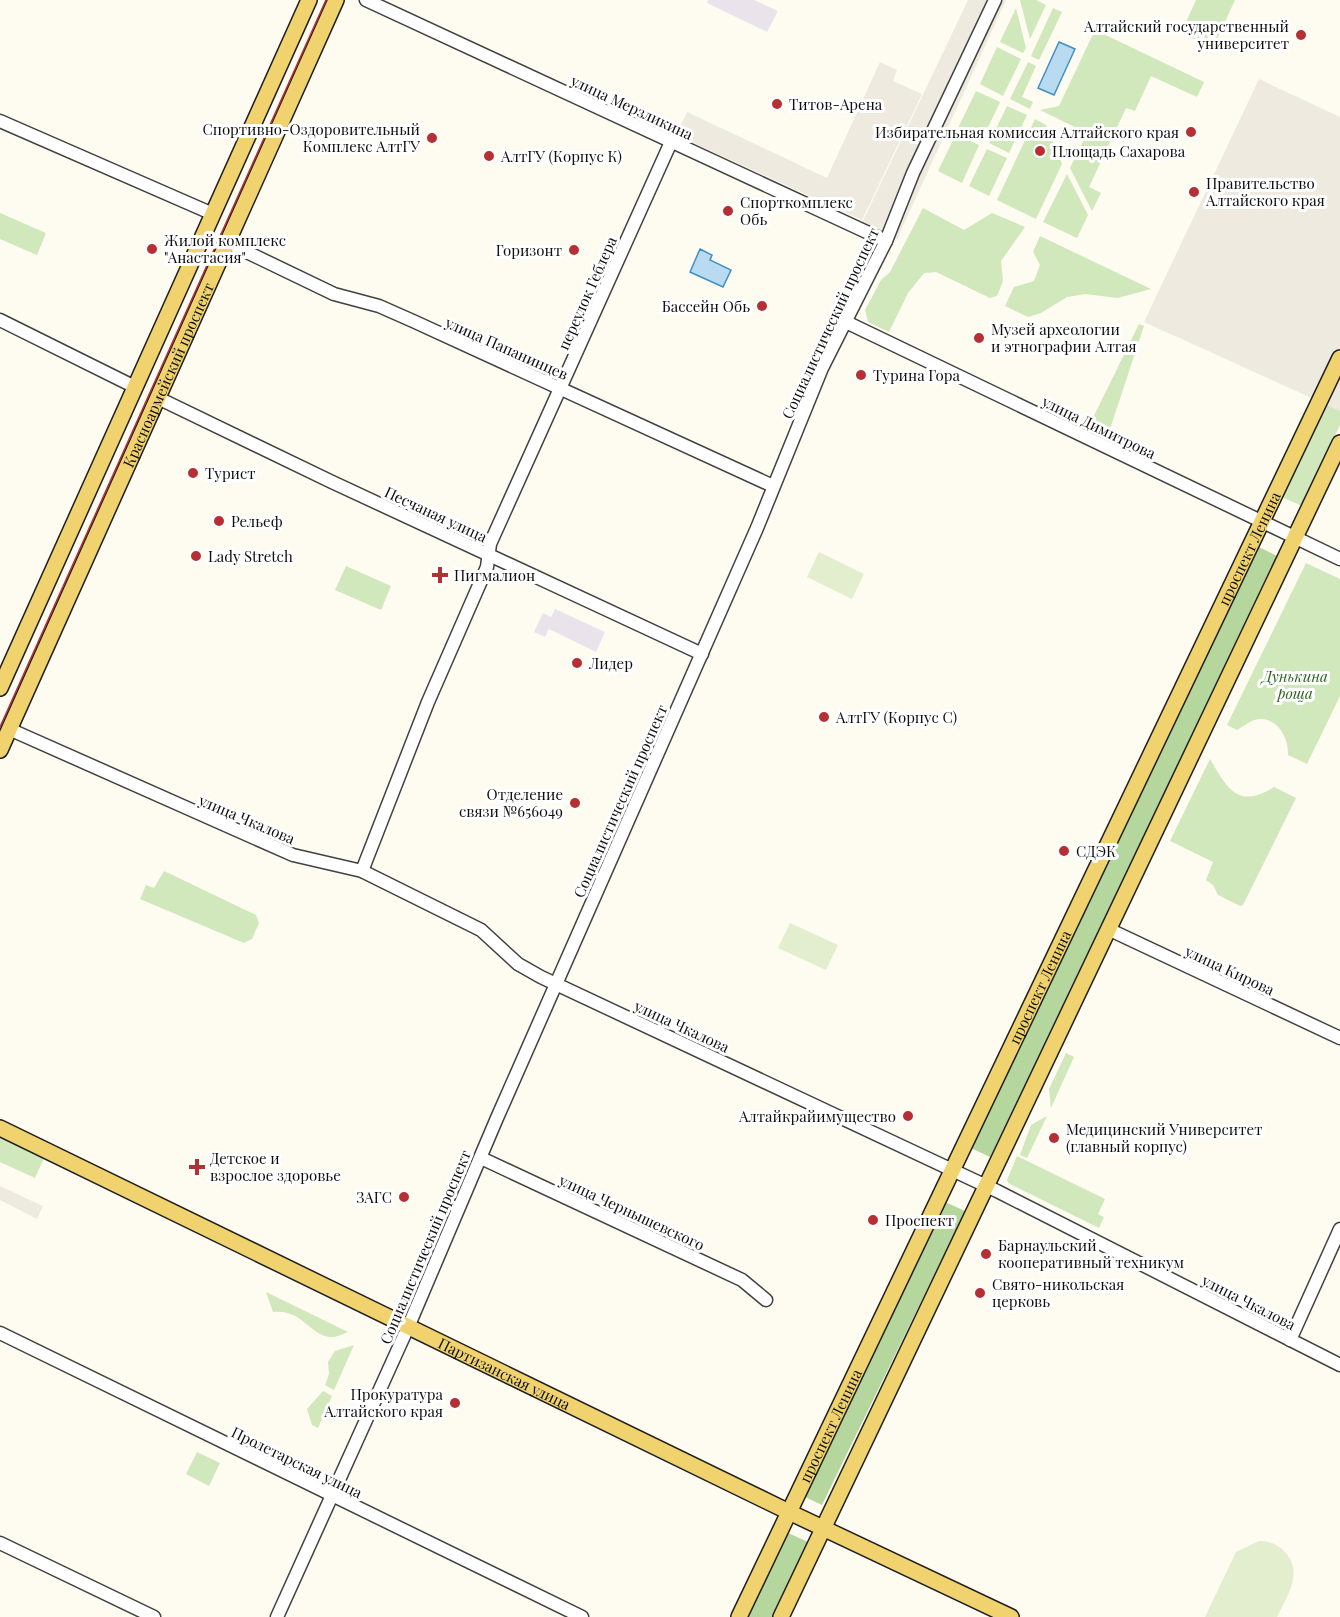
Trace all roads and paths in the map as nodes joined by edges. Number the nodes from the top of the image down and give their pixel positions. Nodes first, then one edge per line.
1 (309, 0) edge
2 (336, 0) edge
3 (366, 0) edge
4 (994, 0) edge
5 (0, 121) edge
6 (671, 142) junction
7 (213, 214) junction
8 (886, 241) junction
9 (228, 243) junction
10 (0, 320) edge
11 (846, 322) junction
12 (1340, 358) edge
13 (135, 387) junction
14 (562, 389) junction
15 (158, 398) junction
16 (1340, 443) edge
17 (773, 486) junction
18 (1262, 522) junction
19 (1295, 537) junction
20 (489, 555) junction
21 (1340, 559) edge
22 (21, 642) junction
23 (44, 653) junction
24 (702, 654) junction
25 (0, 688) edge
26 (9, 729) junction
27 (0, 750) edge
28 (362, 871) junction
29 (1108, 929) junction
30 (556, 984) junction
31 (1340, 1038) edge
32 (0, 1128) edge
33 (480, 1158) junction
34 (952, 1170) junction
35 (985, 1186) junction
36 (1340, 1229) edge
37 (766, 1300) dead end
38 (409, 1325) junction
39 (0, 1333) edge
40 (1290, 1340) junction
41 (1340, 1365) edge
42 (331, 1495) junction
43 (789, 1512) junction
44 (822, 1527) junction
45 (0, 1543) edge
46 (154, 1617) edge
47 (277, 1617) edge
48 (582, 1617) edge
49 (739, 1617) edge
50 (781, 1617) edge
51 (1011, 1617) edge

1 - 7 main road, Красноармейский проспект
2 - 9 main road, Красноармейский проспект
3 - 6 street, улица Мерзликина
4 - 8 street, Социалистический проспект
5 - 7 street
6 - 8 street, улица Мерзликина
6 - 14 street, переулок Геблера
7 - 13 main road, Красноармейский проспект
8 - 11 street, Социалистический проспект
9 - 14 street, улица Папанинцев
9 - 15 main road, Красноармейский проспект
10 - 13 street
11 - 17 street, Социалистический проспект
11 - 18 street, улица Димитрова
12 - 18 main road, проспект Ленина
13 - 22 main road, Красноармейский проспект
14 - 17 street, улица Папанинцев
14 - 20 street, переулок Геблера
15 - 20 street, Песчаная улица
15 - 23 main road, Красноармейский проспект
16 - 19 main road
17 - 24 street, Социалистический проспект
18 - 19 street, улица Димитрова
18 - 34 main road, проспект Ленина
19 - 21 street, улица Димитрова
19 - 29 main road
20 - 24 street, Песчаная улица
20 - 28 street, переулок Геблера
22 - 23 main road
22 - 25 main road, Красноармейский проспект
23 - 26 main road, Красноармейский проспект
24 - 30 street, Социалистический проспект
26 - 27 main road, Красноармейский проспект
26 - 28 street, улица Чкалова
28 - 30 street, улица Чкалова
29 - 31 street, улица Кирова
29 - 35 main road
30 - 33 street, Социалистический проспект
30 - 34 street, улица Чкалова
32 - 38 main road, Партизанская улица
33 - 37 street, улица Чернышевского
33 - 38 street, Социалистический проспект
34 - 35 street, улица Чкалова
34 - 43 main road, проспект Ленина
35 - 40 street, улица Чкалова
35 - 44 main road
36 - 40 street
38 - 42 street, Социалистический проспект
38 - 43 main road, Партизанская улица
39 - 42 street, Пролетарская улица
40 - 41 street, улица Чкалова
42 - 47 street, Социалистический проспект
42 - 48 street, Пролетарская улица
43 - 44 main road, Партизанская улица
43 - 49 main road, проспект Ленина
44 - 50 main road
44 - 51 main road, Партизанская улица
45 - 46 street

